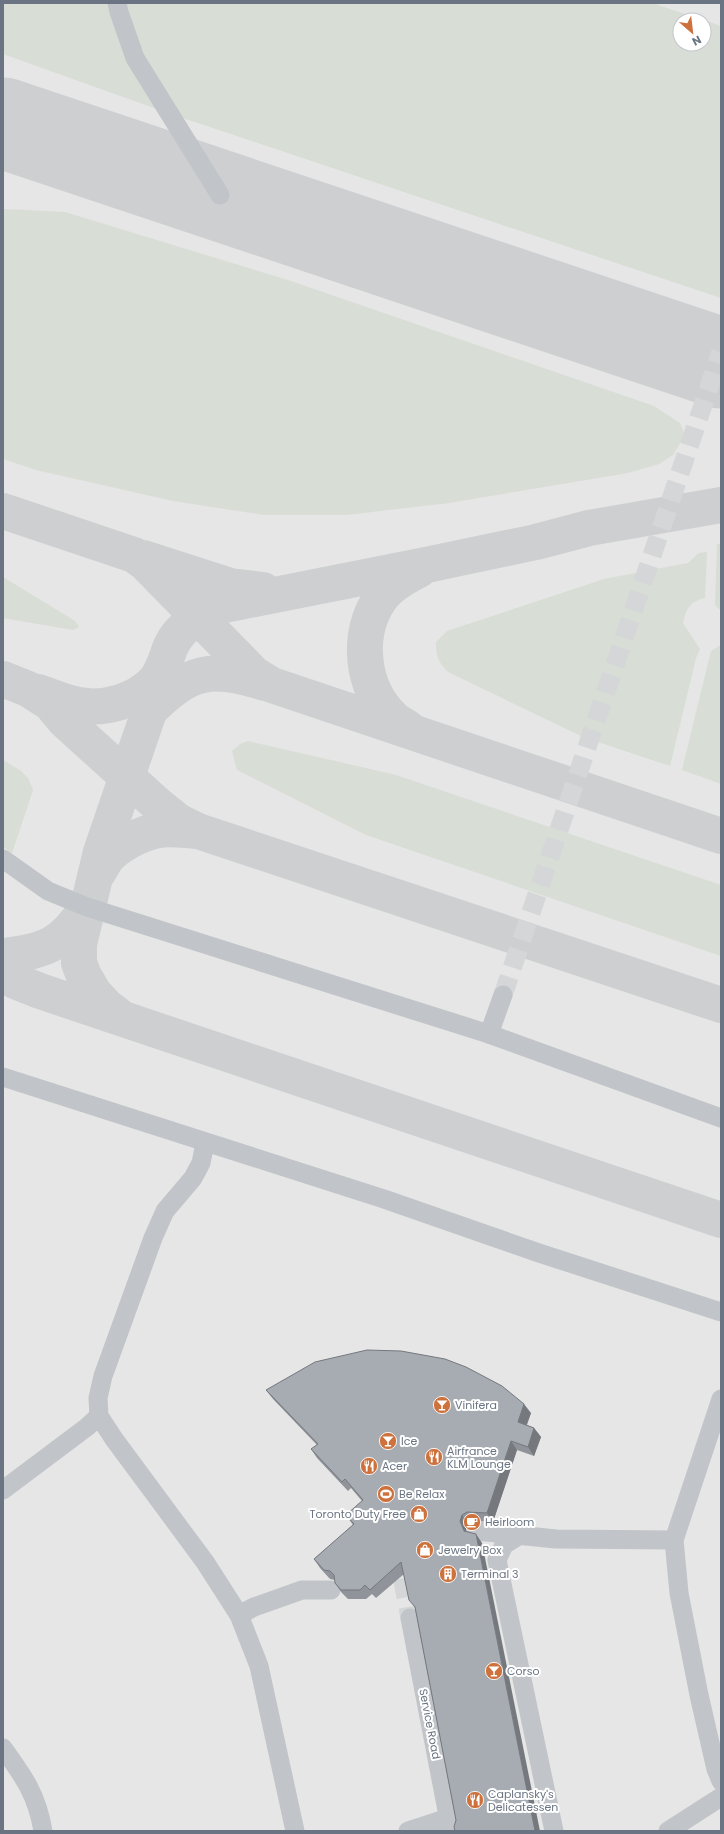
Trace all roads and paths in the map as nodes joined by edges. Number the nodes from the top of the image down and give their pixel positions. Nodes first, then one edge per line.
1 (117, 3) edge
2 (220, 195) dead end
3 (3, 860) edge
4 (503, 995) tunnel mouth
5 (489, 1034) junction
6 (3, 1077) edge
7 (721, 1118) edge
8 (205, 1143) junction
9 (721, 1312) edge
10 (721, 1399) edge
11 (99, 1416) junction
12 (3, 1490) edge
13 (477, 1531) dead end
14 (520, 1535) junction
15 (674, 1540) junction
16 (331, 1590) dead end
17 (239, 1615) junction
18 (410, 1618) tunnel mouth
19 (3, 1748) edge
20 (721, 1781) edge
21 (721, 1797) edge
22 (450, 1825) edge
23 (44, 1831) edge
24 (295, 1831) edge
25 (408, 1831) edge
26 (554, 1831) edge
27 (668, 1831) edge

1 - 2 street
3 - 5 street
4 - 5 street
5 - 7 street
6 - 8 street
8 - 9 street
8 - 11 street
10 - 15 street
11 - 12 street
11 - 17 street
13 - 14 street
14 - 15 street
14 - 26 street
15 - 20 street
16 - 17 street
17 - 24 street
18 - 22 street, Service Road
19 - 23 street
21 - 27 street
22 - 25 street

